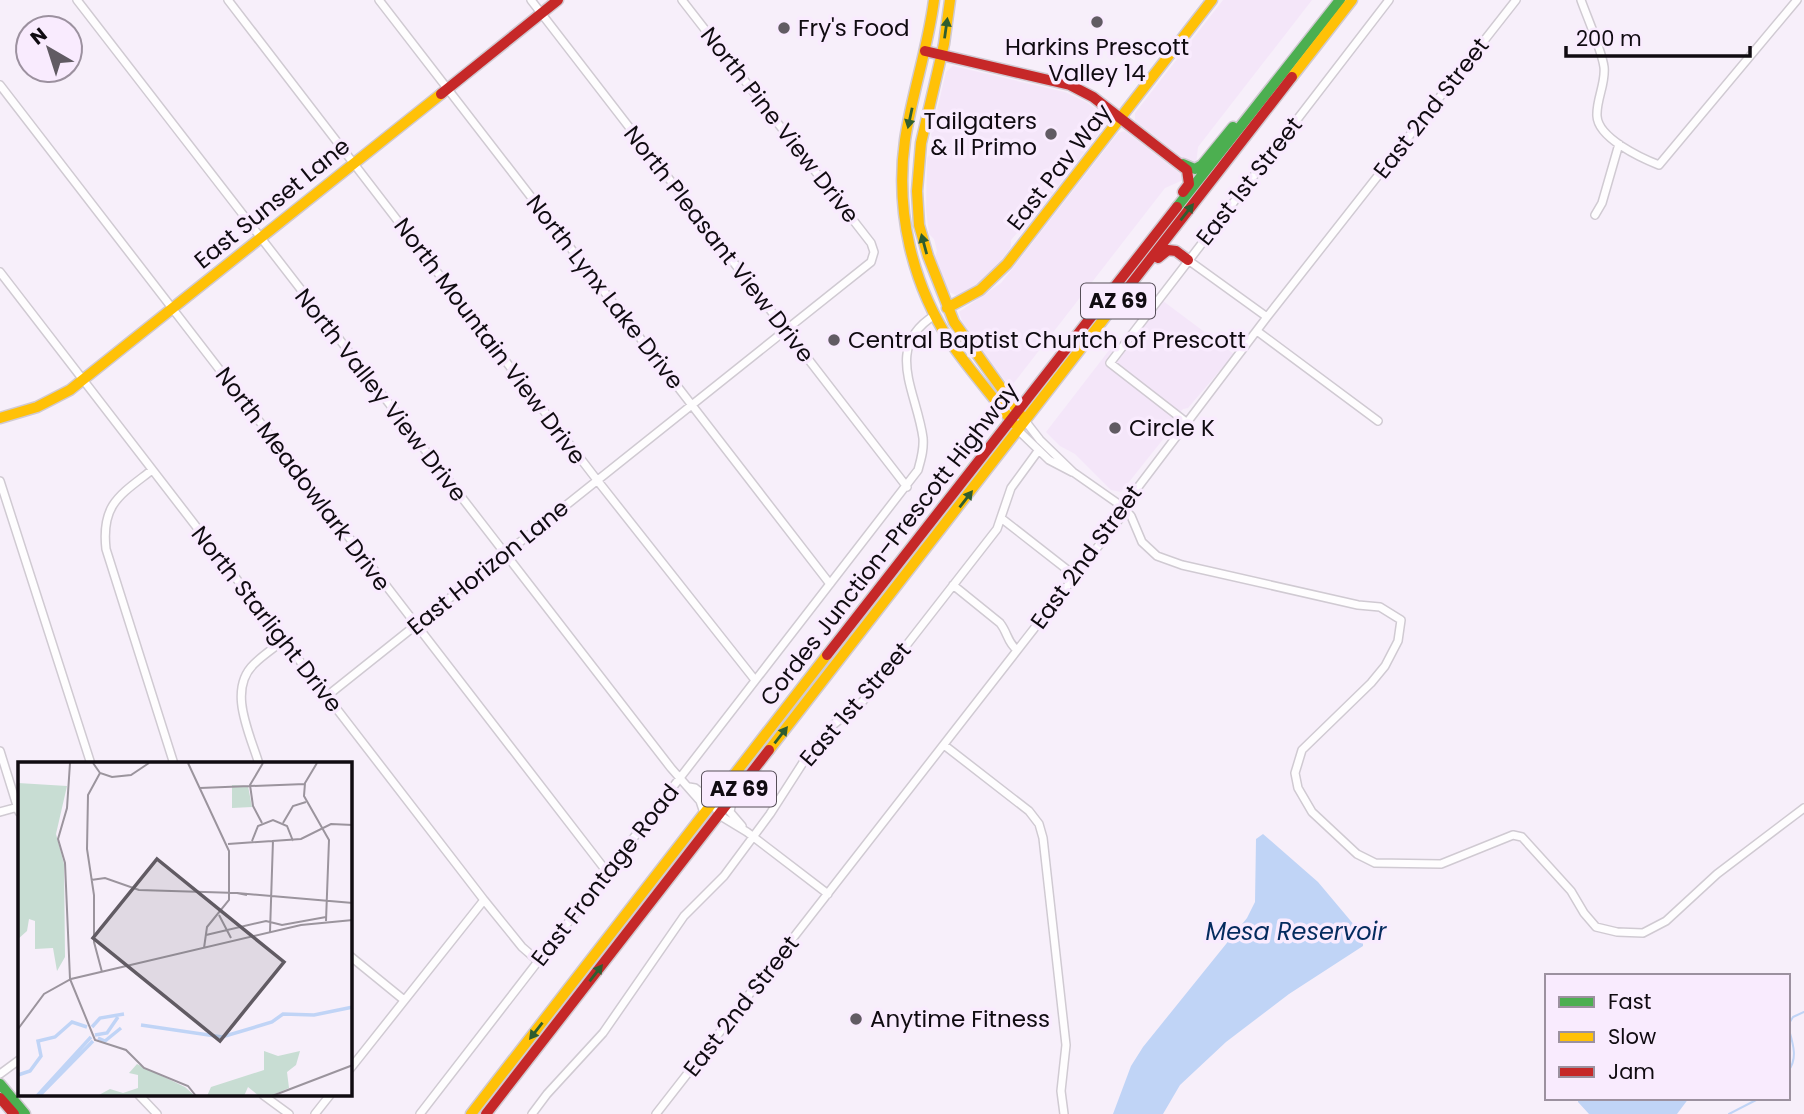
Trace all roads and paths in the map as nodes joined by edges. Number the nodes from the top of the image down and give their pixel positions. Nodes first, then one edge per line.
1 (77, 0) edge
2 (228, 0) edge
3 (379, 0) edge
4 (531, 0) edge
5 (558, 0) edge
6 (682, 0) edge
7 (934, 0) edge
8 (950, 0) edge
9 (1212, 0) edge
10 (1340, 0) edge
11 (1352, 0) edge
12 (1389, 0) edge
13 (1516, 0) edge
14 (1581, 0) edge
15 (1797, 0) edge
16 (541, 13) junction
17 (925, 51) junction
18 (941, 55) junction
19 (1281, 76) junction
20 (0, 85) edge
21 (447, 88) junction
22 (1121, 118) junction
23 (1619, 144) junction
24 (354, 162) junction
25 (1179, 162) junction
26 (1595, 215) dead end
27 (260, 237) junction
28 (1151, 239) junction
29 (874, 252) joint
30 (1188, 260) junction
31 (916, 266) junction
32 (0, 272) edge
33 (172, 308) junction
34 (947, 308) junction
35 (935, 315) junction
36 (1267, 317) junction
37 (1099, 326) junction
38 (785, 330) junction
39 (1257, 331) junction
40 (968, 343) junction
41 (83, 379) junction
42 (692, 405) junction
43 (1017, 409) junction
44 (0, 418) edge
45 (1010, 418) junction
46 (1378, 421) dead end
47 (1026, 422) junction
48 (1186, 422) junction
49 (1019, 431) junction
50 (1038, 451) junction
51 (152, 470) junction
52 (1073, 472) junction
53 (597, 480) junction
54 (0, 481) edge
55 (907, 487) junction
56 (1123, 507) junction
57 (1001, 518) junction
58 (505, 555) junction
59 (1074, 575) junction
60 (830, 584) junction
61 (953, 584) junction
62 (416, 626) junction
63 (284, 639) junction
64 (1017, 650) junction
65 (755, 680) junction
66 (327, 696) junction
67 (944, 745) junction
68 (0, 751) edge
69 (90, 762) edge
70 (173, 762) edge
71 (258, 762) edge
72 (680, 777) junction
73 (689, 787) junction
74 (733, 796) junction
75 (713, 802) junction
76 (1804, 808) edge
77 (18, 809) edge
78 (0, 812) edge
79 (704, 814) junction
80 (719, 815) junction
81 (750, 834) junction
82 (607, 872) junction
83 (828, 894) junction
84 (484, 900) junction
85 (352, 958) edge
86 (538, 961) junction
87 (404, 1000) junction
88 (18, 1061) edge
89 (352, 1064) edge
90 (0, 1074) edge
91 (0, 1084) edge
92 (140, 1096) edge
93 (264, 1096) edge
94 (329, 1096) edge
95 (0, 1098) edge
96 (14, 1114) edge
97 (25, 1114) edge
98 (157, 1114) edge
99 (289, 1114) edge
100 (315, 1114) edge
101 (420, 1114) edge
102 (471, 1114) edge
103 (486, 1114) edge
104 (532, 1114) edge
105 (656, 1114) edge
106 (1064, 1114) edge

1 - 27 street, North Valley View Drive
2 - 24 street, North Mountain View Drive
3 - 21 street, North Lynx Lake Drive
4 - 16 street, North Pleasant View Drive
5 - 16 main road, East Sunset Lane
6 - 29 street, North Pine View Drive
7 - 17 main road
18 -> 8 main road
9 - 22 main road, East Pav Way
10 - 19 main road, Cordes Junction–Prescott Highway / AZ 69
37 -> 11 main road, Cordes Junction–Prescott Highway / AZ 69
12 - 30 street, East 1st Street
13 - 36 street, East 2nd Street
14 - 23 street
15 - 23 street
16 - 21 main road, East Sunset Lane
16 - 38 street, North Pleasant View Drive
17 - 18 main road
17 -> 31 main road
18 - 22 main road
34 -> 18 main road
19 - 25 main road
19 - 28 main road, Cordes Junction–Prescott Highway / AZ 69
20 - 33 street, North Meadowlark Drive
21 - 24 main road, East Sunset Lane
21 - 42 street, North Lynx Lake Drive
22 - 25 main road
22 - 34 main road, East Pav Way
23 - 26 street
24 - 27 main road, East Sunset Lane
24 - 53 street, North Mountain View Drive
25 - 28 main road
27 - 33 main road, East Sunset Lane
27 - 58 street, North Valley View Drive
28 - 43 main road, Cordes Junction–Prescott Highway / AZ 69
29 - 38 street, East Horizon Lane
30 - 36 street
30 - 37 main road
30 - 48 street, East 1st Street
31 - 34 main road
31 - 35 main road
32 - 41 street, North Starlight Drive
33 - 41 main road, East Sunset Lane
33 - 62 street, North Meadowlark Drive
34 - 40 main road
35 - 40 main road
35 - 45 main road
35 - 55 street, East Frontage Road
36 - 39 street, East 2nd Street
37 - 47 main road, Cordes Junction–Prescott Highway / AZ 69
38 - 42 street, East Horizon Lane
38 - 55 street, North Pleasant View Drive
39 - 46 street
39 - 48 street, East 2nd Street
40 - 43 main road
41 - 44 main road, East Sunset Lane
41 - 51 street, North Starlight Drive
42 - 53 street, East Horizon Lane
42 - 60 street, North Lynx Lake Drive
43 - 45 main road, Cordes Junction–Prescott Highway / AZ 69
43 - 47 main road
45 - 49 main road
45 - 75 main road, Cordes Junction–Prescott Highway / AZ 69
47 - 49 main road, Cordes Junction–Prescott Highway / AZ 69
47 - 52 street
48 - 56 street, East 2nd Street
49 - 50 street
74 -> 49 main road, Cordes Junction–Prescott Highway / AZ 69
50 - 52 street
50 - 57 street, East 1st Street
51 - 63 street, North Starlight Drive
51 - 70 street
52 - 56 street
53 - 58 street, East Horizon Lane
53 - 65 street, North Mountain View Drive
54 - 69 street
55 - 60 street, East Frontage Road
56 - 59 street, East 2nd Street
56 - 76 street
57 - 59 street
57 - 61 street, East 1st Street
58 - 62 street, East Horizon Lane
58 - 72 street, North Valley View Drive
59 - 64 street, East 2nd Street
60 - 65 street, East Frontage Road
61 - 64 street
61 - 81 street, East 1st Street
62 - 66 street, East Horizon Lane
62 - 82 street, North Meadowlark Drive
63 - 66 street, North Starlight Drive
63 - 71 street
64 - 67 street, East 2nd Street
65 - 72 street, East Frontage Road
66 - 84 street, North Starlight Drive
67 - 83 street, East 2nd Street
67 - 106 street
68 - 77 street
72 - 73 street, North Valley View Drive / AZ 69
72 - 82 street, East Frontage Road
73 - 75 street, North Valley View Drive / AZ 69
73 - 79 street, North Valley View Drive
74 - 80 main road, Cordes Junction–Prescott Highway / AZ 69
74 - 81 street
75 - 79 main road, Cordes Junction–Prescott Highway / AZ 69
75 - 80 street
77 - 78 street
79 -> 102 main road, Cordes Junction–Prescott Highway / AZ 69
80 - 81 street
103 -> 80 main road, Cordes Junction–Prescott Highway / AZ 69
81 - 83 street
81 - 104 street, East 1st Street
82 - 86 street, East Frontage Road
83 - 105 street, East 2nd Street
84 - 86 street, North Starlight Drive
84 - 87 street
85 - 87 street
86 - 101 street, East Frontage Road
87 - 89 street
88 - 90 street
91 - 97 main road
92 - 98 street
93 - 99 street
94 - 100 street
95 - 96 main road

